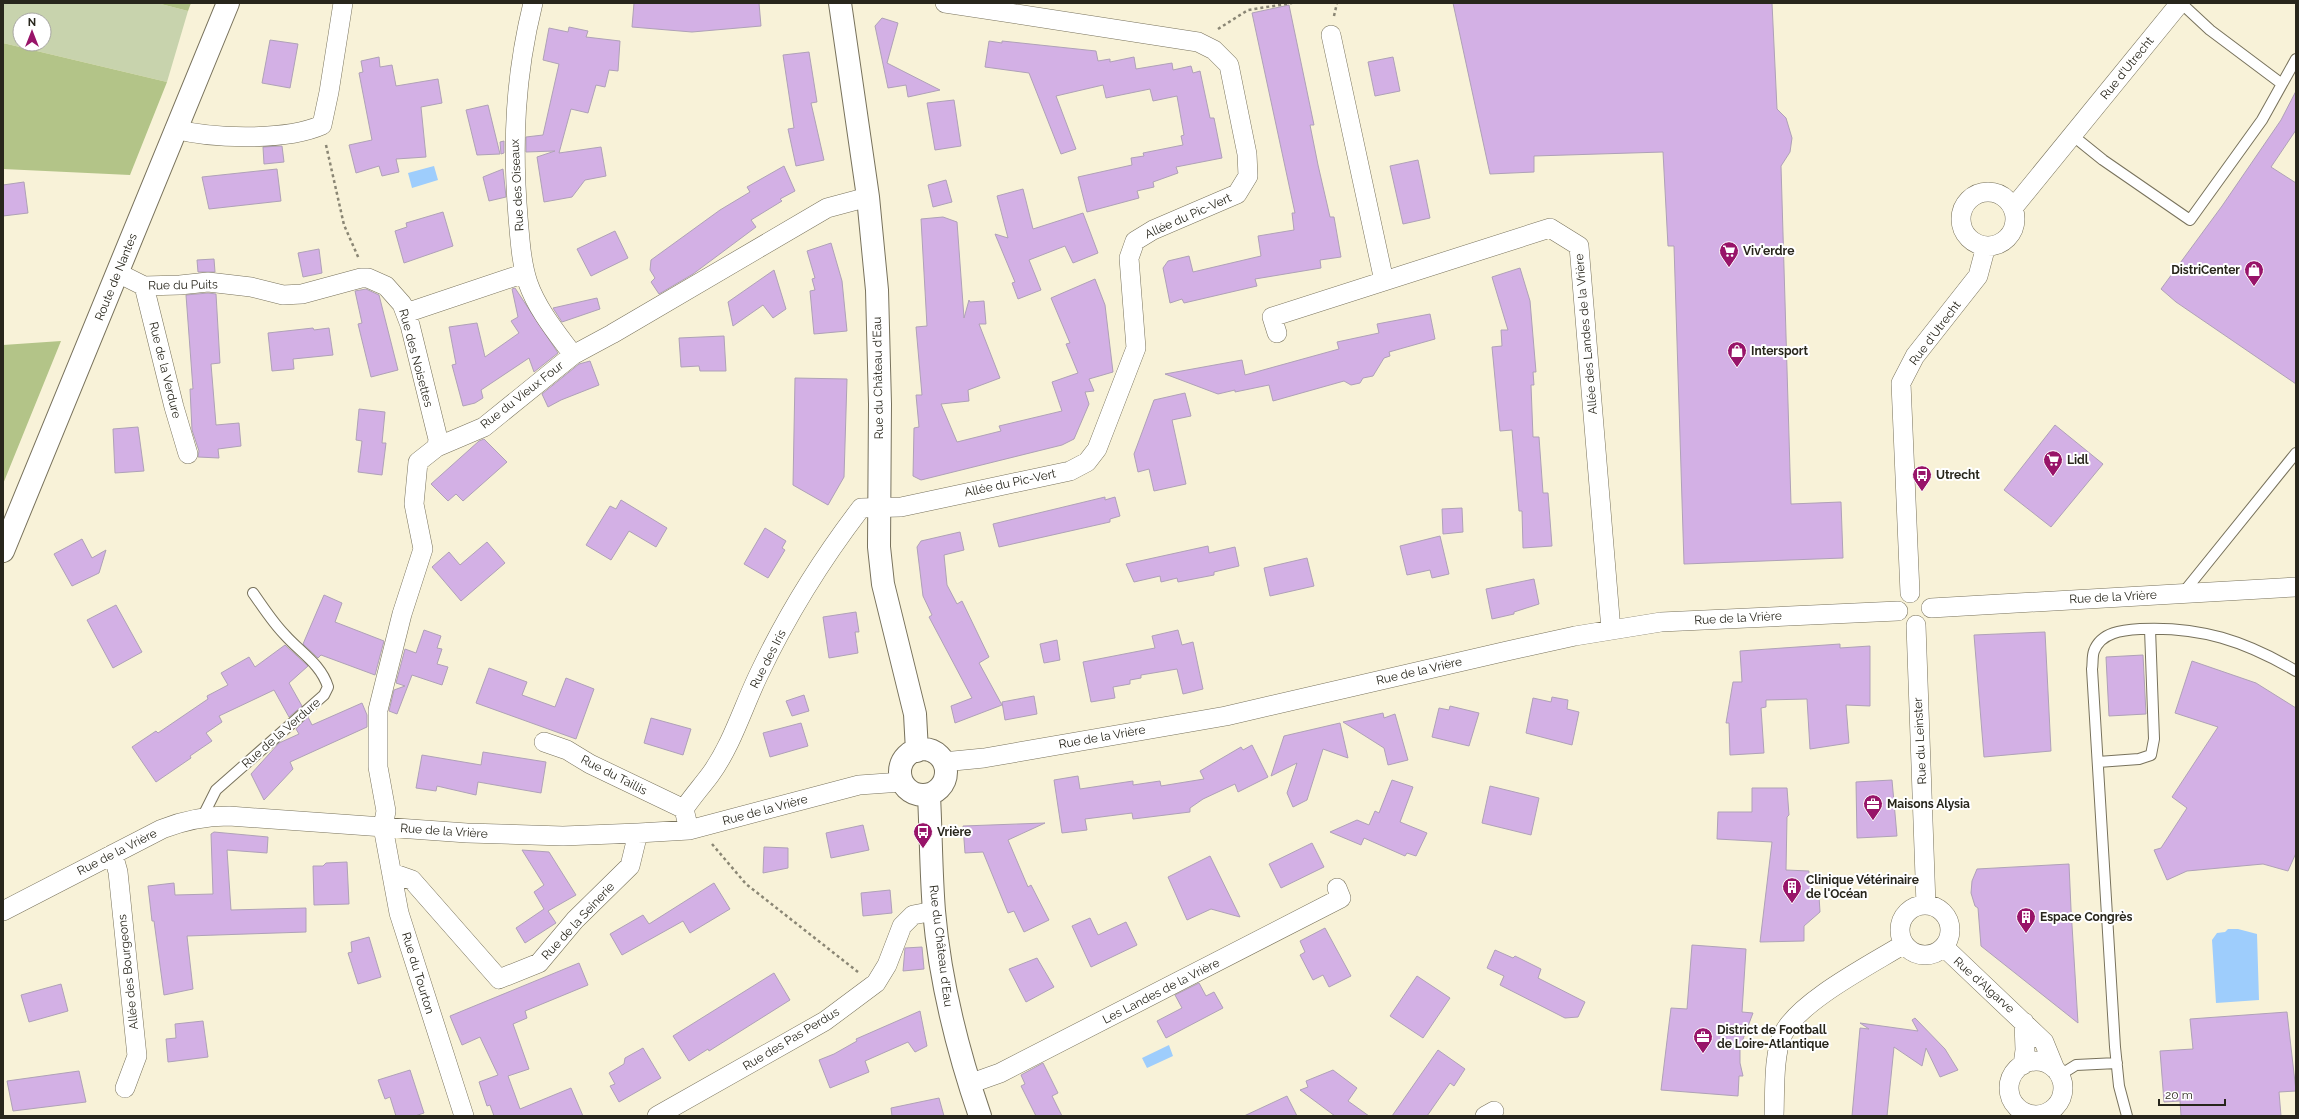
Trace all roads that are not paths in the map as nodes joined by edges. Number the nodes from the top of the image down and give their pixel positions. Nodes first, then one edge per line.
1 (228, 3) edge
2 (343, 3) edge
3 (533, 3) edge
4 (840, 3) edge
5 (945, 3) edge
6 (2180, 3) edge
7 (1331, 34) dead end
8 (2296, 59) edge
9 (2282, 84) junction
10 (175, 129) junction
11 (2072, 136) junction
12 (868, 197) junction
13 (2013, 208) junction
14 (1986, 246) junction
15 (118, 273) junction
16 (525, 273) junction
17 (368, 278) joint
18 (1384, 281) junction
19 (144, 286) junction
20 (406, 313) junction
21 (1277, 333) dead end
22 (573, 354) junction
23 (437, 448) junction
24 (2296, 453) edge
25 (188, 454) dead end
26 (878, 508) junction
27 (3, 551) edge
28 (2296, 587) edge
29 (253, 593) dead end
30 (1910, 593) junction
31 (2183, 593) junction
32 (1931, 608) junction
33 (1898, 611) junction
34 (1916, 625) junction
35 (2150, 629) junction
36 (1610, 630) junction
37 (2296, 671) edge
38 (544, 742) dead end
39 (917, 751) junction
40 (943, 762) junction
41 (2098, 762) junction
42 (902, 782) junction
43 (929, 796) junction
44 (684, 809) junction
45 (203, 816) junction
46 (383, 827) junction
47 (697, 828) junction
48 (638, 834) junction
49 (113, 854) junction
50 (392, 873) junction
51 (1337, 888) dead end
52 (1926, 905) junction
53 (3, 911) edge
54 (934, 912) junction
55 (1904, 944) junction
56 (1944, 947) junction
57 (2024, 1022) junction
58 (2117, 1063) junction
59 (2023, 1065) junction
60 (2058, 1072) junction
61 (969, 1084) junction
62 (125, 1088) dead end
63 (464, 1116) edge
64 (657, 1116) edge
65 (980, 1116) edge
66 (1774, 1116) edge
67 (2127, 1116) edge

1 - 10 street, Route de Nantes
2 - 10 street
3 - 16 street, Rue des Oiseaux
4 - 12 street, Rue du Château d'Eau
5 - 26 street, Allée du Pic-Vert
6 - 9 lane
6 - 11 street, Rue d'Utrecht
7 - 18 street
8 - 9 lane
9 - 11 lane
10 - 15 street, Route de Nantes
11 - 13 street, Rue d'Utrecht
12 - 22 street, Rue du Vieux Four
12 - 26 street, Rue du Château d'Eau
13 - 14 street
13 - 14 street
14 - 30 street, Rue d'Utrecht
15 - 19 street, Rue du Puits
15 - 27 street, Route de Nantes
16 - 20 street
16 - 22 street, Rue des Oiseaux
17 - 19 street, Rue du Puits
17 - 20 street, Rue des Noisettes
18 - 21 street, Allée des Landes de la Vrière
18 - 36 street, Allée des Landes de la Vrière
19 - 25 street, Rue de la Verdure
20 - 23 street, Rue des Noisettes
22 - 23 street, Rue du Vieux Four
23 - 46 street, Rue du Vieux Four
24 - 31 lane
26 - 39 street, Rue du Château d'Eau
26 - 44 street, Rue des Iris
28 - 31 street, Rue de la Vrière
29 - 45 lane, Rue de la Verdure
30 - 32 street
30 - 33 street
31 - 32 street, Rue de la Vrière
32 - 34 street
33 - 34 street
33 - 36 street, Rue de la Vrière
34 - 52 street, Rue du Leinster
35 - 37 lane
35 - 41 lane
35 - 41 lane
36 - 40 street, Rue de la Vrière
38 - 44 street, Rue du Taillis
39 - 40 street
39 - 42 street
40 - 43 street
41 - 58 lane
42 - 43 street
42 - 47 street, Rue de la Vrière
43 - 54 street, Rue du Château d'Eau
44 - 47 street
45 - 46 street, Rue de la Vrière
45 - 49 street, Rue de la Vrière
46 - 48 street, Rue de la Vrière
46 - 50 street, Rue du Tourton
47 - 48 street, Rue de la Vrière
48 - 50 street, Rue de la Seinerie
49 - 53 street, Rue de la Vrière
49 - 62 street, Allée des Bourgeons
50 - 63 street, Rue du Tourton
51 - 61 street, Les Landes de la Vrière
52 - 55 street
52 - 56 street
54 - 61 street, Rue du Château d'Eau
54 - 64 street, Rue des Pas Perdus
55 - 56 street
55 - 66 street
56 - 57 street, Rue d'Algarve
57 - 59 street, Rue d'Algarve
57 - 60 street, Rue d'Algarve
58 - 60 lane
58 - 67 lane
59 - 60 street
59 - 60 street, Rue d'Algarve
61 - 65 street, Rue du Château d'Eau

